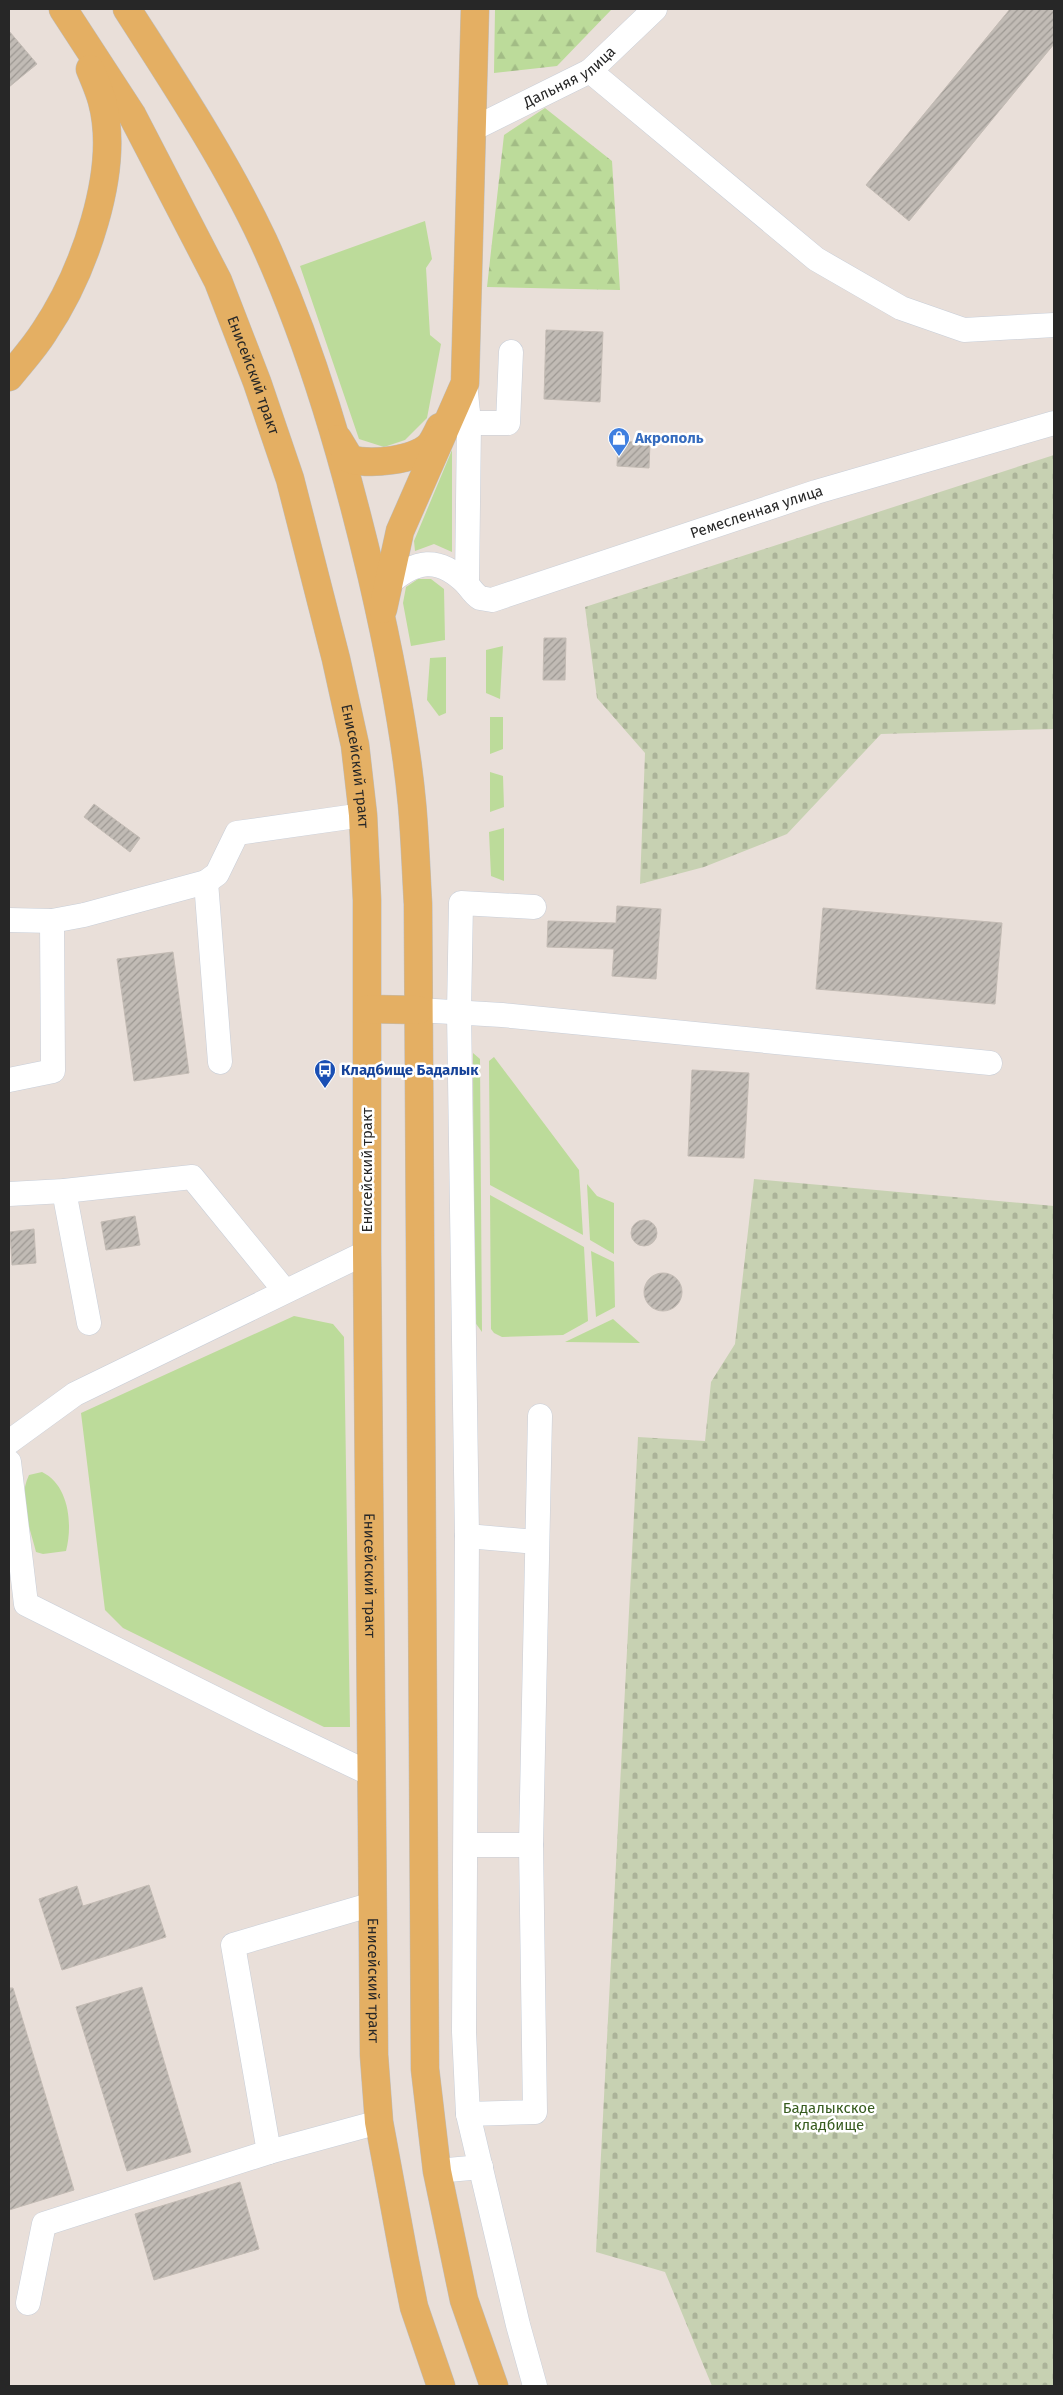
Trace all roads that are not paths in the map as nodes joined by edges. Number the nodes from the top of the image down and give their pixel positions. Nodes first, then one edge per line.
1 (127, 9) edge
2 (475, 9) edge
3 (654, 9) edge
4 (67, 15) edge
5 (590, 71) junction
6 (473, 129) junction
7 (1054, 325) edge
8 (511, 352) dead end
9 (9, 377) edge
10 (465, 383) junction
11 (469, 423) junction
12 (1054, 423) edge
13 (333, 430) junction
14 (467, 584) junction
15 (387, 585) junction
16 (382, 619) junction
17 (363, 814) junction
18 (206, 882) junction
19 (534, 907) dead end
20 (9, 920) edge
21 (52, 921) junction
22 (368, 1009) junction
23 (418, 1010) junction
24 (459, 1012) junction
25 (220, 1062) dead end
26 (990, 1063) dead end
27 (9, 1080) edge
28 (64, 1191) junction
29 (9, 1194) edge
30 (367, 1252) junction
31 (285, 1291) junction
32 (89, 1323) dead end
33 (540, 1416) dead end
34 (9, 1442) edge
35 (9, 1462) edge
36 (467, 1536) junction
37 (536, 1542) junction
38 (373, 1775) junction
39 (466, 1845) junction
40 (530, 1845) junction
41 (373, 1904) junction
42 (468, 2114) junction
43 (379, 2122) junction
44 (269, 2152) junction
45 (481, 2167) junction
46 (437, 2171) junction
47 (28, 2303) dead end
48 (441, 2386) edge
49 (494, 2386) edge
50 (535, 2386) edge

1 - 13 main road
2 - 6 main road
3 - 5 street, Дальняя улица
4 - 9 main road
4 - 17 main road, Енисейский тракт
5 - 6 street, Дальняя улица
5 - 7 street
6 - 10 main road
8 - 11 street
10 - 11 street
10 - 13 main road
10 - 15 main road
11 - 14 street
12 - 14 street, Ремесленная улица
13 - 16 main road
14 - 15 street, Ремесленная улица
15 - 16 main road
16 - 23 main road
17 - 18 street
17 - 22 main road, Енисейский тракт
18 - 21 street
18 - 25 street
19 - 24 street
20 - 21 street
21 - 27 street
22 - 23 main road
22 - 30 main road, Енисейский тракт
23 - 24 street
23 - 46 main road
24 - 26 street
24 - 36 street
28 - 29 street
28 - 31 street
28 - 32 street
30 - 31 street
30 - 38 main road, Енисейский тракт
31 - 34 street
33 - 37 street
35 - 38 street
36 - 37 street
36 - 39 street
37 - 40 street
38 - 41 main road, Енисейский тракт
39 - 40 street
39 - 42 street
40 - 42 street
41 - 43 main road, Енисейский тракт
41 - 44 street
42 - 45 street
43 - 44 street
43 - 48 main road, Енисейский тракт
44 - 47 street
45 - 46 street
45 - 50 street
46 - 49 main road

